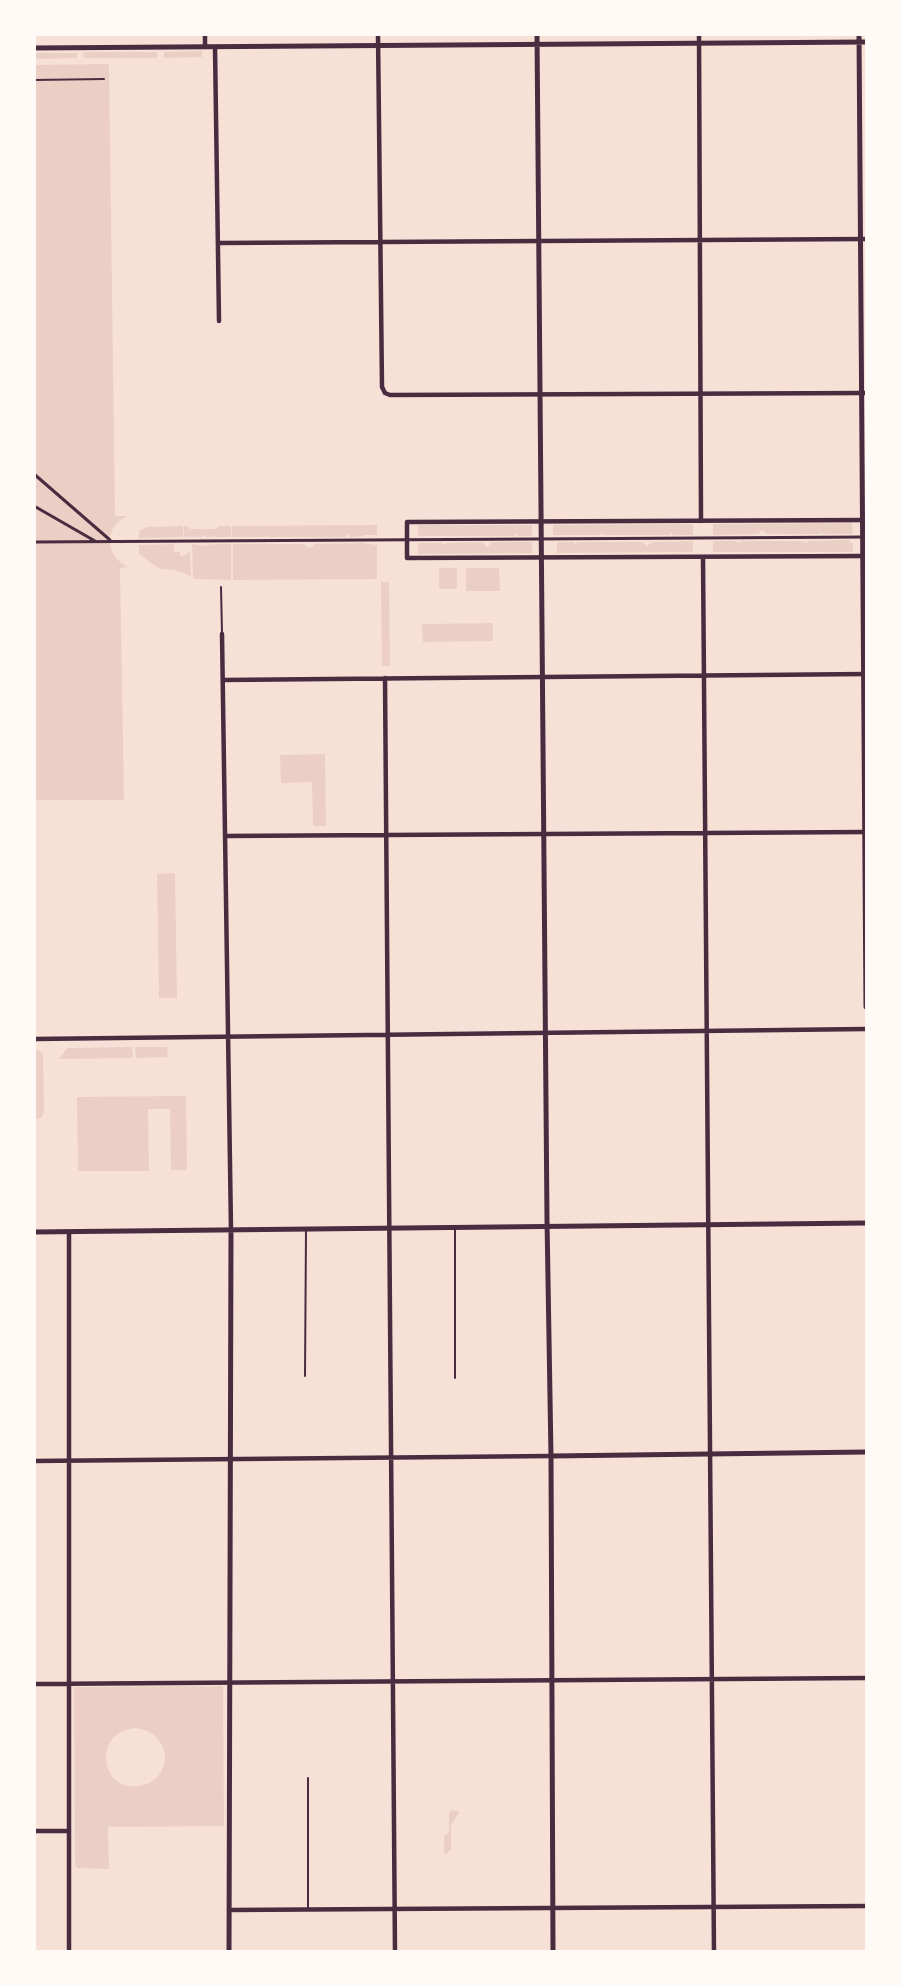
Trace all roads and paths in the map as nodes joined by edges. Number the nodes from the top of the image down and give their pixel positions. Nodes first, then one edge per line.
1 (205, 34) edge
2 (378, 34) edge
3 (537, 34) edge
4 (699, 34) edge
5 (859, 34) edge
6 (859, 42) junction
7 (867, 42) edge
8 (699, 43) junction
9 (537, 44) junction
10 (378, 46) junction
11 (205, 47) junction
12 (216, 47) junction
13 (34, 48) edge
14 (104, 79) dead end
15 (34, 80) edge
16 (863, 239) edge
17 (699, 240) junction
18 (538, 241) junction
19 (381, 242) junction
20 (218, 243) junction
21 (219, 321) dead end
22 (864, 393) edge
23 (700, 394) junction
24 (540, 395) junction
25 (34, 474) edge
26 (34, 506) edge
27 (865, 520) edge
28 (700, 521) junction
29 (541, 522) junction
30 (865, 537) edge
31 (541, 539) junction
32 (407, 540) junction
33 (96, 541) junction
34 (111, 541) junction
35 (34, 542) edge
36 (865, 556) edge
37 (703, 557) junction
38 (542, 558) junction
39 (221, 587) dead end
40 (222, 634) joint
41 (865, 674) edge
42 (703, 675) junction
43 (542, 677) junction
44 (385, 678) junction
45 (223, 680) junction
46 (866, 832) edge
47 (705, 833) junction
48 (544, 834) junction
49 (386, 835) junction
50 (225, 836) junction
51 (867, 1007) edge
52 (867, 1029) edge
53 (707, 1031) junction
54 (546, 1033) junction
55 (387, 1035) junction
56 (228, 1036) junction
57 (34, 1039) edge
58 (867, 1223) edge
59 (708, 1225) junction
60 (548, 1227) junction
61 (455, 1228) junction
62 (388, 1229) junction
63 (231, 1230) junction
64 (306, 1230) junction
65 (34, 1232) edge
66 (69, 1232) junction
67 (305, 1376) dead end
68 (455, 1378) dead end
69 (867, 1452) edge
70 (710, 1454) junction
71 (551, 1456) junction
72 (390, 1457) junction
73 (231, 1459) junction
74 (70, 1460) junction
75 (34, 1461) edge
76 (867, 1678) edge
77 (712, 1679) junction
78 (551, 1680) junction
79 (393, 1681) junction
80 (230, 1683) junction
81 (34, 1684) edge
82 (68, 1684) junction
83 (308, 1778) dead end
84 (34, 1831) edge
85 (69, 1831) junction
86 (867, 1906) edge
87 (712, 1907) junction
88 (553, 1908) junction
89 (308, 1909) junction
90 (395, 1909) junction
91 (229, 1910) junction
92 (69, 1952) edge
93 (229, 1952) edge
94 (395, 1952) edge
95 (554, 1952) edge
96 (714, 1952) edge

1 - 11 street
2 - 10 street
3 - 9 street
4 - 8 street
5 - 6 street
6 - 7 street
6 - 8 street
6 - 16 street
8 - 9 street
8 - 17 street
9 - 10 street
9 - 18 street
10 - 12 street
10 - 19 street
11 - 12 street
11 - 13 street
12 - 20 street
14 - 15 lane
16 - 17 street
16 - 22 street
17 - 18 street
17 - 23 street
18 - 19 street
18 - 24 street
19 - 20 street
19 - 24 street
20 - 21 street
22 - 23 street
22 - 27 street
23 - 24 street
23 - 28 street
24 - 29 street
25 - 34 street
26 - 33 street
27 - 28 street
27 - 30 street
28 - 29 street
29 - 31 street
29 - 32 street
30 - 31 street
30 - 36 street
31 - 32 street
31 - 38 street
32 - 34 street
32 - 38 street
33 - 34 street
33 - 35 street
36 - 37 street
36 - 41 street
37 - 38 street
37 - 42 street
38 - 43 street
39 - 40 lane
40 - 45 street
41 - 42 street
41 - 46 street
42 - 43 street
42 - 47 street
43 - 44 street
43 - 48 street
44 - 45 street
44 - 49 street
45 - 50 street
46 - 47 street
46 - 51 street
47 - 48 street
47 - 53 street
48 - 49 street
48 - 54 street
49 - 50 street
49 - 55 street
50 - 56 street
52 - 53 street
53 - 54 street
53 - 59 street
54 - 55 street
54 - 60 street
55 - 56 street
55 - 62 street
56 - 57 street
56 - 63 street
58 - 59 street
59 - 60 street
59 - 70 street
60 - 61 street
60 - 71 street
61 - 62 street
61 - 68 lane
62 - 64 street
62 - 72 street
63 - 64 street
63 - 66 street
63 - 73 street
64 - 67 lane
65 - 66 street
66 - 74 street
69 - 70 street
70 - 71 street
70 - 77 street
71 - 72 street
71 - 78 street
72 - 73 street
72 - 79 street
73 - 74 street
73 - 80 street
74 - 75 street
74 - 82 street
76 - 77 street
77 - 78 street
77 - 87 street
78 - 79 street
78 - 88 street
79 - 80 street
79 - 90 street
80 - 82 street
80 - 91 street
81 - 82 street
82 - 85 street
83 - 89 lane
84 - 85 street
85 - 92 street
86 - 87 street
87 - 88 street
87 - 96 street
88 - 90 street
88 - 95 street
89 - 90 street
89 - 91 street
90 - 94 street
91 - 93 street

